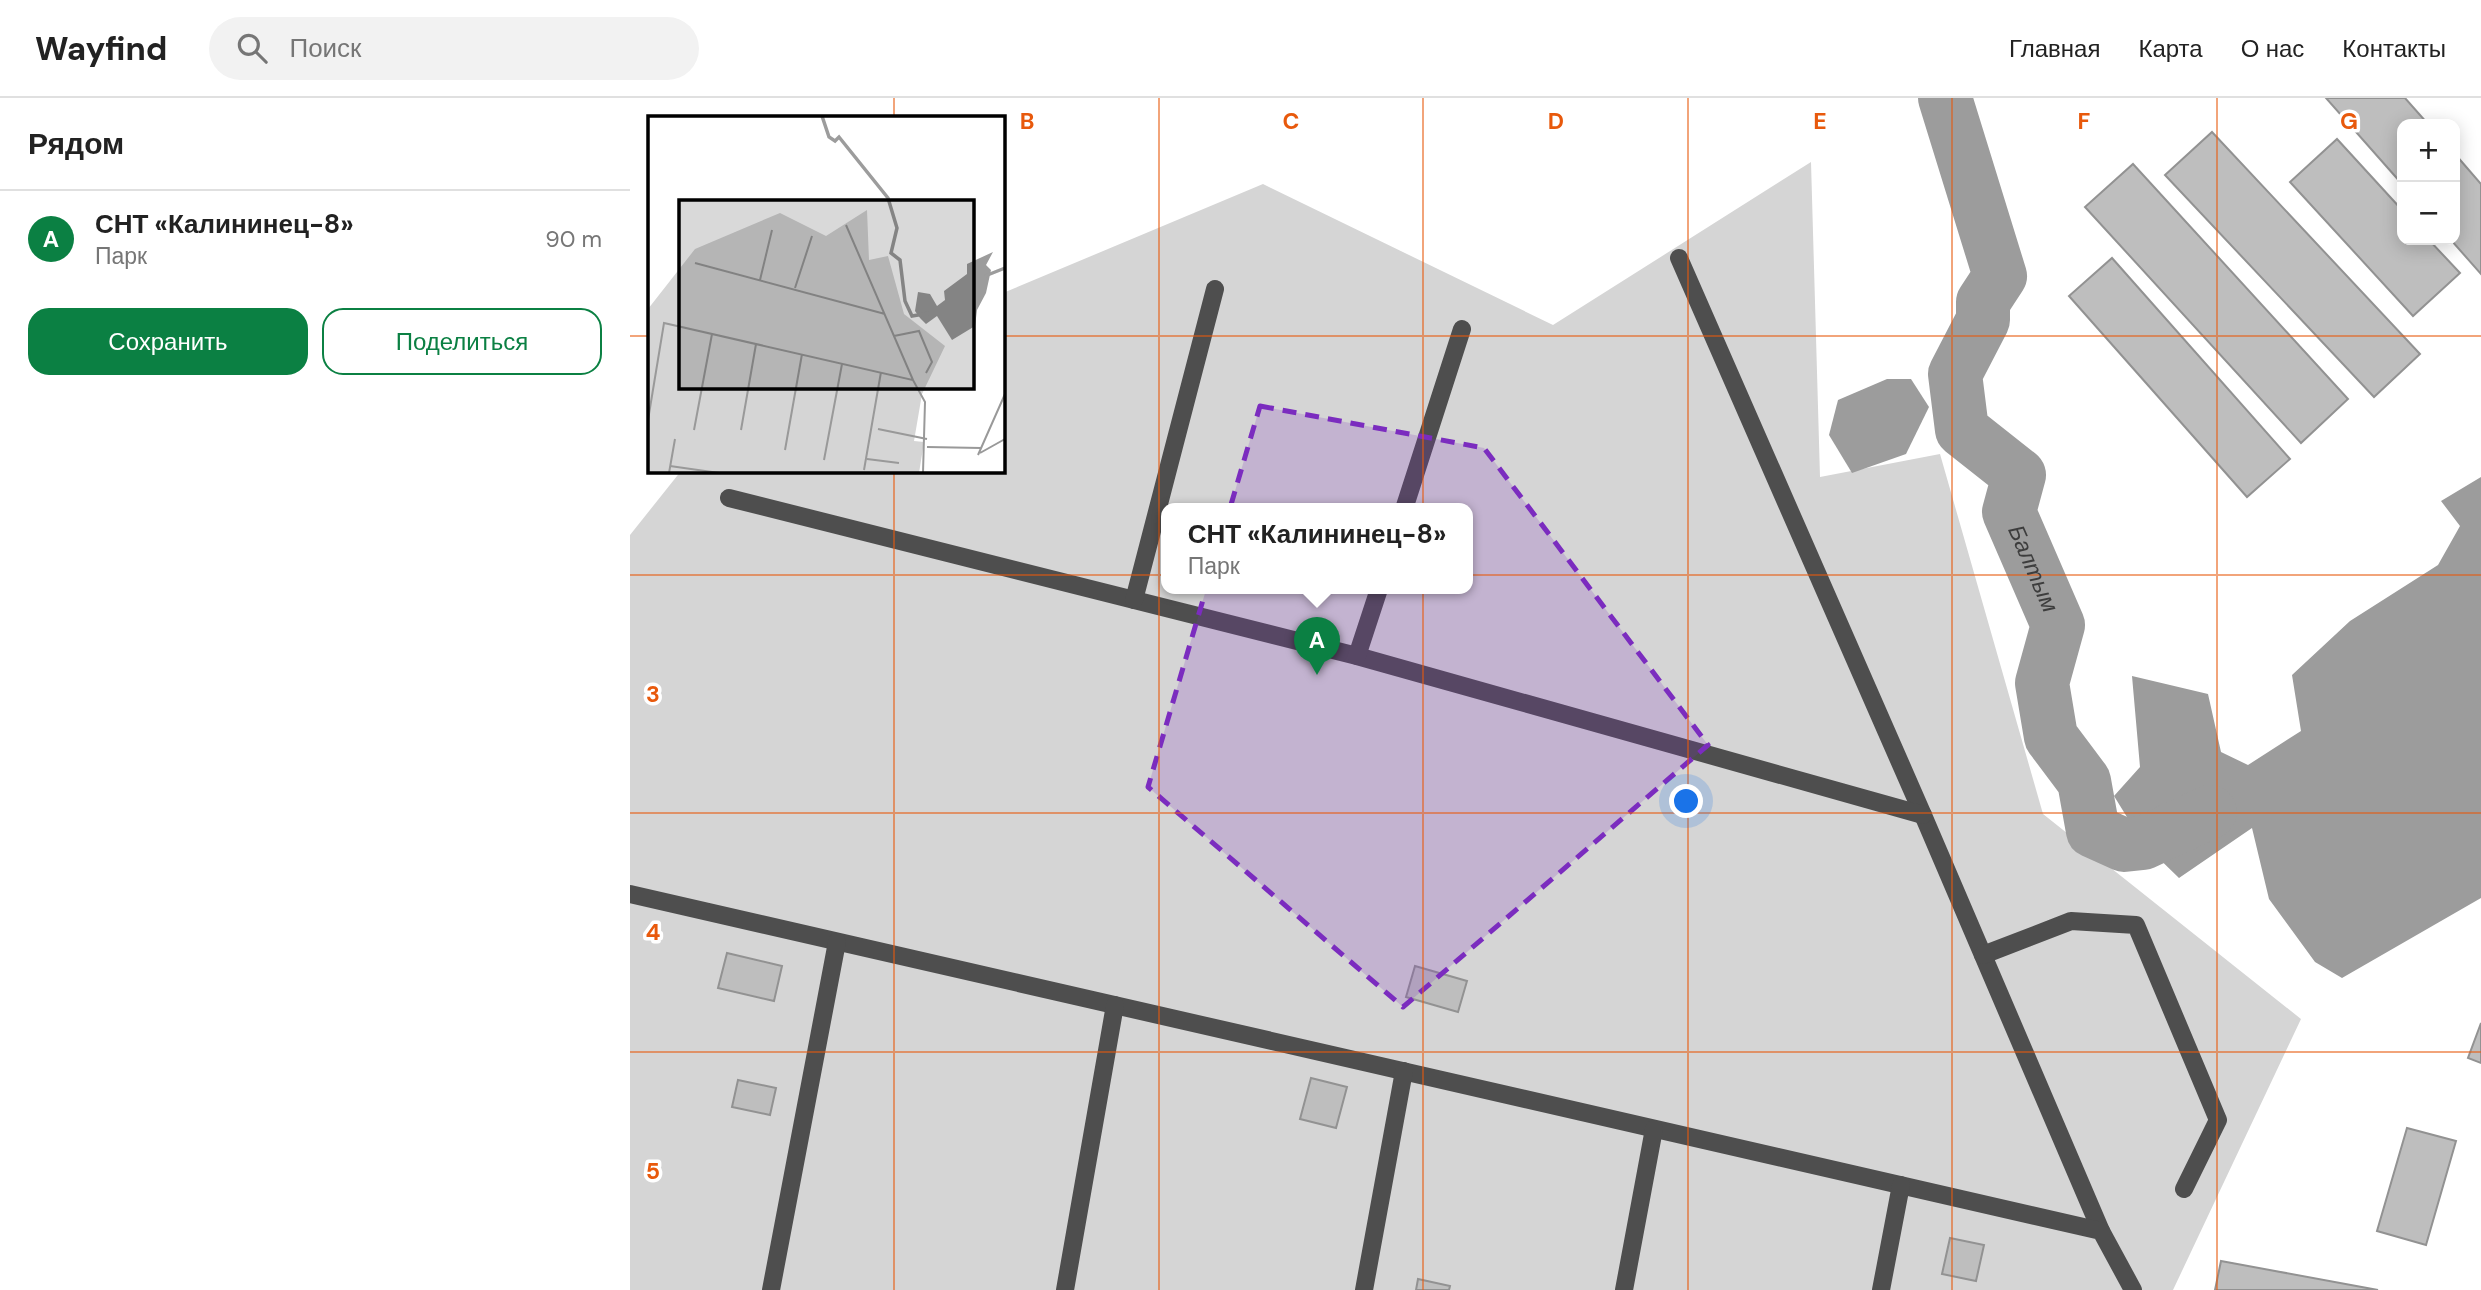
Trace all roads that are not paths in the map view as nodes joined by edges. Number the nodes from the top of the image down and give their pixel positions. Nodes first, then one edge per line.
1 (1679, 258) dead end
2 (1215, 289) dead end
3 (1462, 329) dead end
4 (729, 498) dead end
5 (1406, 503) edge
6 (1377, 594) edge
7 (1134, 600) junction
8 (1357, 656) junction
9 (1923, 816) junction
10 (630, 894) edge
11 (837, 942) junction
12 (1983, 955) junction
13 (1115, 1005) junction
14 (1404, 1071) junction
15 (1654, 1129) junction
16 (1901, 1185) junction
17 (2185, 1189) dead end
18 (2101, 1231) junction
19 (771, 1290) edge
20 (1065, 1290) edge
21 (1363, 1290) edge
22 (1624, 1290) edge
23 (1881, 1290) edge
24 (2133, 1290) edge

1 - 9 lane
2 - 7 lane
3 - 5 lane
4 - 7 lane
6 - 8 lane
7 - 8 lane
8 - 9 lane
9 - 12 lane
10 - 11 lane
11 - 13 lane
11 - 19 lane
12 - 17 lane
12 - 18 lane
13 - 14 lane
13 - 20 lane
14 - 15 lane
14 - 21 lane
15 - 16 lane
15 - 22 lane
16 - 18 lane
16 - 23 lane
18 - 24 lane

